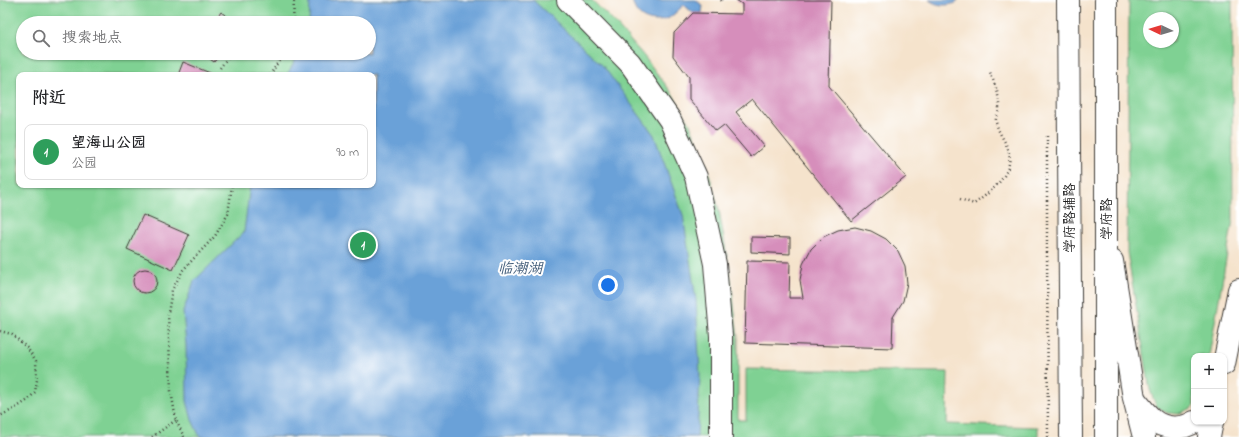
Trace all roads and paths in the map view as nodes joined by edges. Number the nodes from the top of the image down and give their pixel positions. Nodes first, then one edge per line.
1 (294, 0) edge
2 (568, 0) edge
3 (1068, 0) edge
4 (1106, 0) edge
5 (293, 16) edge
6 (226, 60) edge
7 (280, 60) edge
8 (220, 68) dead end
9 (272, 72) edge
10 (990, 72) dead end
11 (1047, 132) dead end
12 (232, 188) edge
13 (960, 199) dead end
14 (1106, 223) junction
15 (1239, 290) edge
16 (0, 331) edge
17 (1226, 353) edge
18 (1134, 398) junction
19 (0, 416) edge
20 (176, 420) junction
21 (1191, 423) edge
22 (1211, 425) edge
23 (152, 437) edge
24 (184, 437) edge
25 (721, 437) edge
26 (1048, 437) edge
27 (1071, 437) edge
28 (1106, 437) edge
29 (1144, 437) edge
30 (1209, 437) edge

1 - 5 path
2 - 25 main road
3 - 27 main road, 学府路辅路
4 - 14 main road, 学府路
6 - 8 path
7 - 9 path
10 - 13 path
11 - 26 path
12 - 20 path
14 - 18 main road
14 - 28 main road, 学府路
15 - 17 main road
16 - 19 path
18 - 21 main road
18 - 29 main road
20 - 23 path
20 - 24 path
22 - 30 main road

